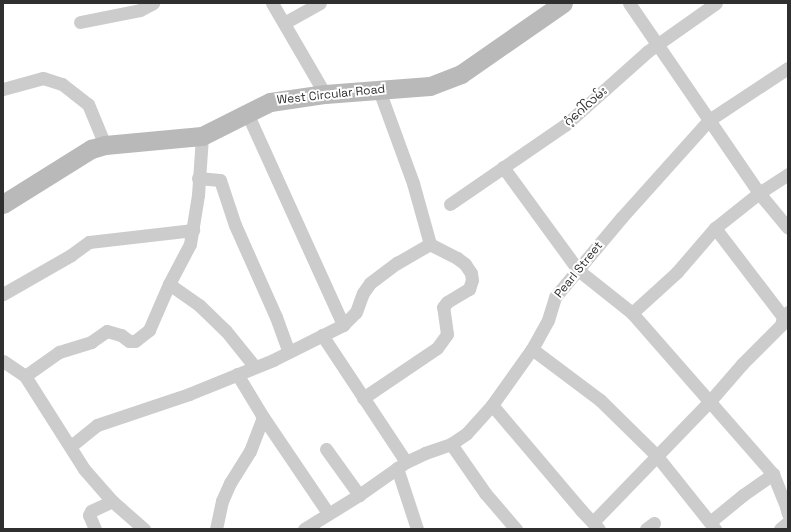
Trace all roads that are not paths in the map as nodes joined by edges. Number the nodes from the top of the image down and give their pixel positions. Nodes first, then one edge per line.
1 (153, 3) edge
2 (272, 3) edge
3 (320, 3) edge
4 (563, 3) edge
5 (629, 3) edge
6 (716, 3) edge
7 (80, 22) dead end
8 (284, 23) junction
9 (657, 45) junction
10 (788, 68) edge
11 (3, 89) edge
12 (379, 90) junction
13 (325, 94) junction
14 (247, 113) junction
15 (710, 120) junction
16 (202, 136) junction
17 (105, 146) junction
18 (503, 167) junction
19 (788, 174) edge
20 (198, 178) junction
21 (759, 193) junction
22 (3, 204) edge
23 (450, 204) dead end
24 (715, 228) junction
25 (788, 228) edge
26 (193, 230) junction
27 (430, 244) junction
28 (578, 270) junction
29 (169, 284) junction
30 (3, 294) edge
31 (632, 313) junction
32 (785, 322) edge
33 (342, 324) junction
34 (322, 334) junction
35 (532, 349) junction
36 (289, 352) junction
37 (5, 365) edge
38 (255, 368) junction
39 (237, 374) junction
40 (25, 376) junction
41 (363, 398) junction
42 (710, 401) junction
43 (492, 405) junction
44 (263, 417) junction
45 (451, 444) junction
46 (71, 446) junction
47 (326, 449) dead end
48 (656, 456) junction
49 (401, 465) junction
50 (772, 474) junction
51 (359, 495) junction
52 (112, 501) junction
53 (328, 513) junction
54 (788, 514) edge
55 (788, 522) edge
56 (596, 525) edge
57 (713, 526) edge
58 (95, 529) edge
59 (144, 529) edge
60 (216, 529) edge
61 (304, 529) edge
62 (417, 529) edge
63 (516, 529) edge
64 (780, 529) edge

1 - 7 street
2 - 8 street
3 - 8 street
4 - 12 street, West Circular Road
5 - 9 street
6 - 9 street, ဂံ့ဂေါ်လမ်း
8 - 13 street
9 - 15 street
9 - 18 street, ဂံ့ဂေါ်လမ်း
10 - 15 street, Pearl Street
11 - 17 street
12 - 13 street, West Circular Road
12 - 27 street
13 - 14 street, West Circular Road
14 - 16 street, West Circular Road
14 - 33 street
15 - 21 street
15 - 28 street, Pearl Street
16 - 17 street, West Circular Road
16 - 20 street
17 - 22 street, West Circular Road
18 - 23 street, ဂံ့ဂေါ်လမ်း
18 - 28 street
19 - 21 street
20 - 26 street
20 - 36 street
21 - 24 street
21 - 25 street
24 - 31 street
24 - 32 street
26 - 29 street
26 - 30 street
27 - 33 street
27 - 41 street
28 - 31 street
28 - 35 street, Pearl Street
29 - 38 street
29 - 40 street
31 - 42 street
32 - 42 street
33 - 34 street
34 - 36 street
34 - 41 street
35 - 43 street, Pearl Street
35 - 48 street
36 - 38 street
37 - 40 street
38 - 39 street
39 - 44 street
39 - 46 street
40 - 46 street
41 - 49 street
42 - 48 street
42 - 50 street
43 - 45 street, Pearl Street
43 - 56 street
44 - 53 street
44 - 60 street
45 - 49 street, Pearl Street
45 - 63 street
46 - 52 street
47 - 51 street
48 - 56 street
48 - 57 street
49 - 51 street, Pearl Street
49 - 62 street
50 - 54 street
50 - 57 street
51 - 53 street, Pearl Street
52 - 58 street
52 - 59 street
53 - 61 street, Pearl Street
55 - 64 street

